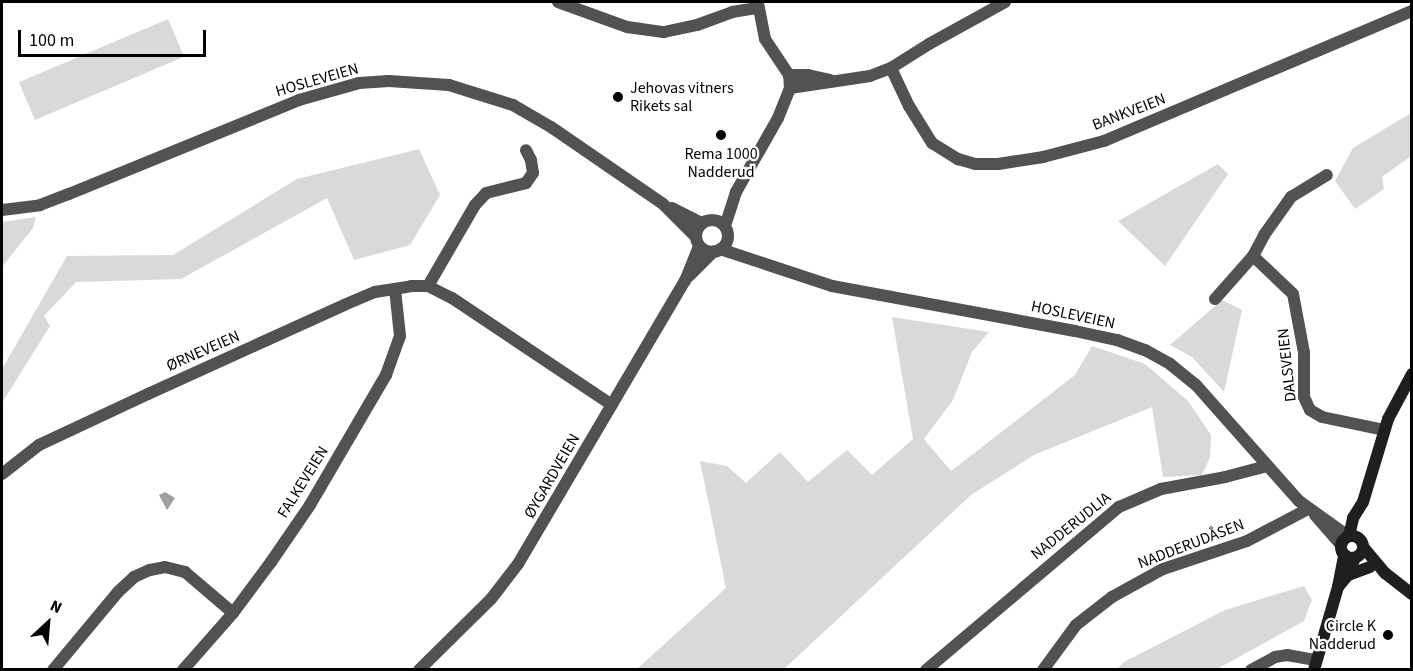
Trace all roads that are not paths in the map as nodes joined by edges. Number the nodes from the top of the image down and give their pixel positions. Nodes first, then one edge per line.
1 (558, 2) edge
2 (1005, 2) edge
3 (758, 5) edge
4 (1412, 11) edge
5 (891, 68) junction
6 (790, 82) junction
7 (525, 150) dead end
8 (1328, 175) dead end
9 (663, 204) junction
10 (2, 210) edge
11 (717, 225) junction
12 (698, 241) junction
13 (717, 250) junction
14 (1253, 256) junction
15 (763, 264) junction
16 (686, 279) junction
17 (428, 286) junction
18 (395, 289) junction
19 (1215, 299) dead end
20 (1412, 374) edge
21 (612, 405) junction
22 (1384, 430) junction
23 (1267, 466) junction
24 (2, 474) edge
25 (1311, 512) junction
26 (1352, 547) junction
27 (1370, 567) junction
28 (1385, 573) junction
29 (1348, 575) junction
30 (1338, 587) junction
31 (1412, 594) edge
32 (233, 613) junction
33 (1315, 665) edge
34 (53, 669) edge
35 (183, 669) edge
36 (419, 669) edge
37 (926, 669) edge
38 (1043, 669) edge
39 (1251, 669) edge

1 - 3 street
2 - 5 street
3 - 6 street
4 - 5 street, BANKVEIEN
5 - 6 street
6 - 11 street
7 - 17 street
8 - 14 street
9 - 10 street, HOSLEVEIEN
9 - 11 street, HOSLEVEIEN
9 - 12 street, HOSLEVEIEN
11 - 12 street, ØYGARDVEIEN
11 - 13 street
11 - 15 street, HOSLEVEIEN
12 - 13 street, HOSLEVEIEN
12 - 16 street, ØYGARDVEIEN
13 - 15 street, HOSLEVEIEN
13 - 16 street, ØYGARDVEIEN
14 - 19 street
14 - 22 street, DALSVEIEN
15 - 23 street, HOSLEVEIEN
16 - 21 street, ØYGARDVEIEN
17 - 18 street, ØRNEVEIEN
17 - 21 street
18 - 24 street, ØRNEVEIEN
18 - 32 street, FALKEVEIEN
20 - 22 main road
21 - 36 street, ØYGARDVEIEN
22 - 26 main road
23 - 25 street, HOSLEVEIEN
23 - 37 street, NADDERUDLIA
25 - 26 street, HOSLEVEIEN
25 - 38 street, NADDERUDÅSEN
26 - 27 main road, HOSLEVEIEN
26 - 28 main road, HOSLEVEIEN
26 - 29 main road
26 - 30 main road
27 - 28 main road, HOSLEVEIEN
27 - 29 main road
28 - 31 main road, HOSLEVEIEN
29 - 30 main road
30 - 33 main road
32 - 34 street
32 - 35 street, FALKEVEIEN
33 - 39 street

